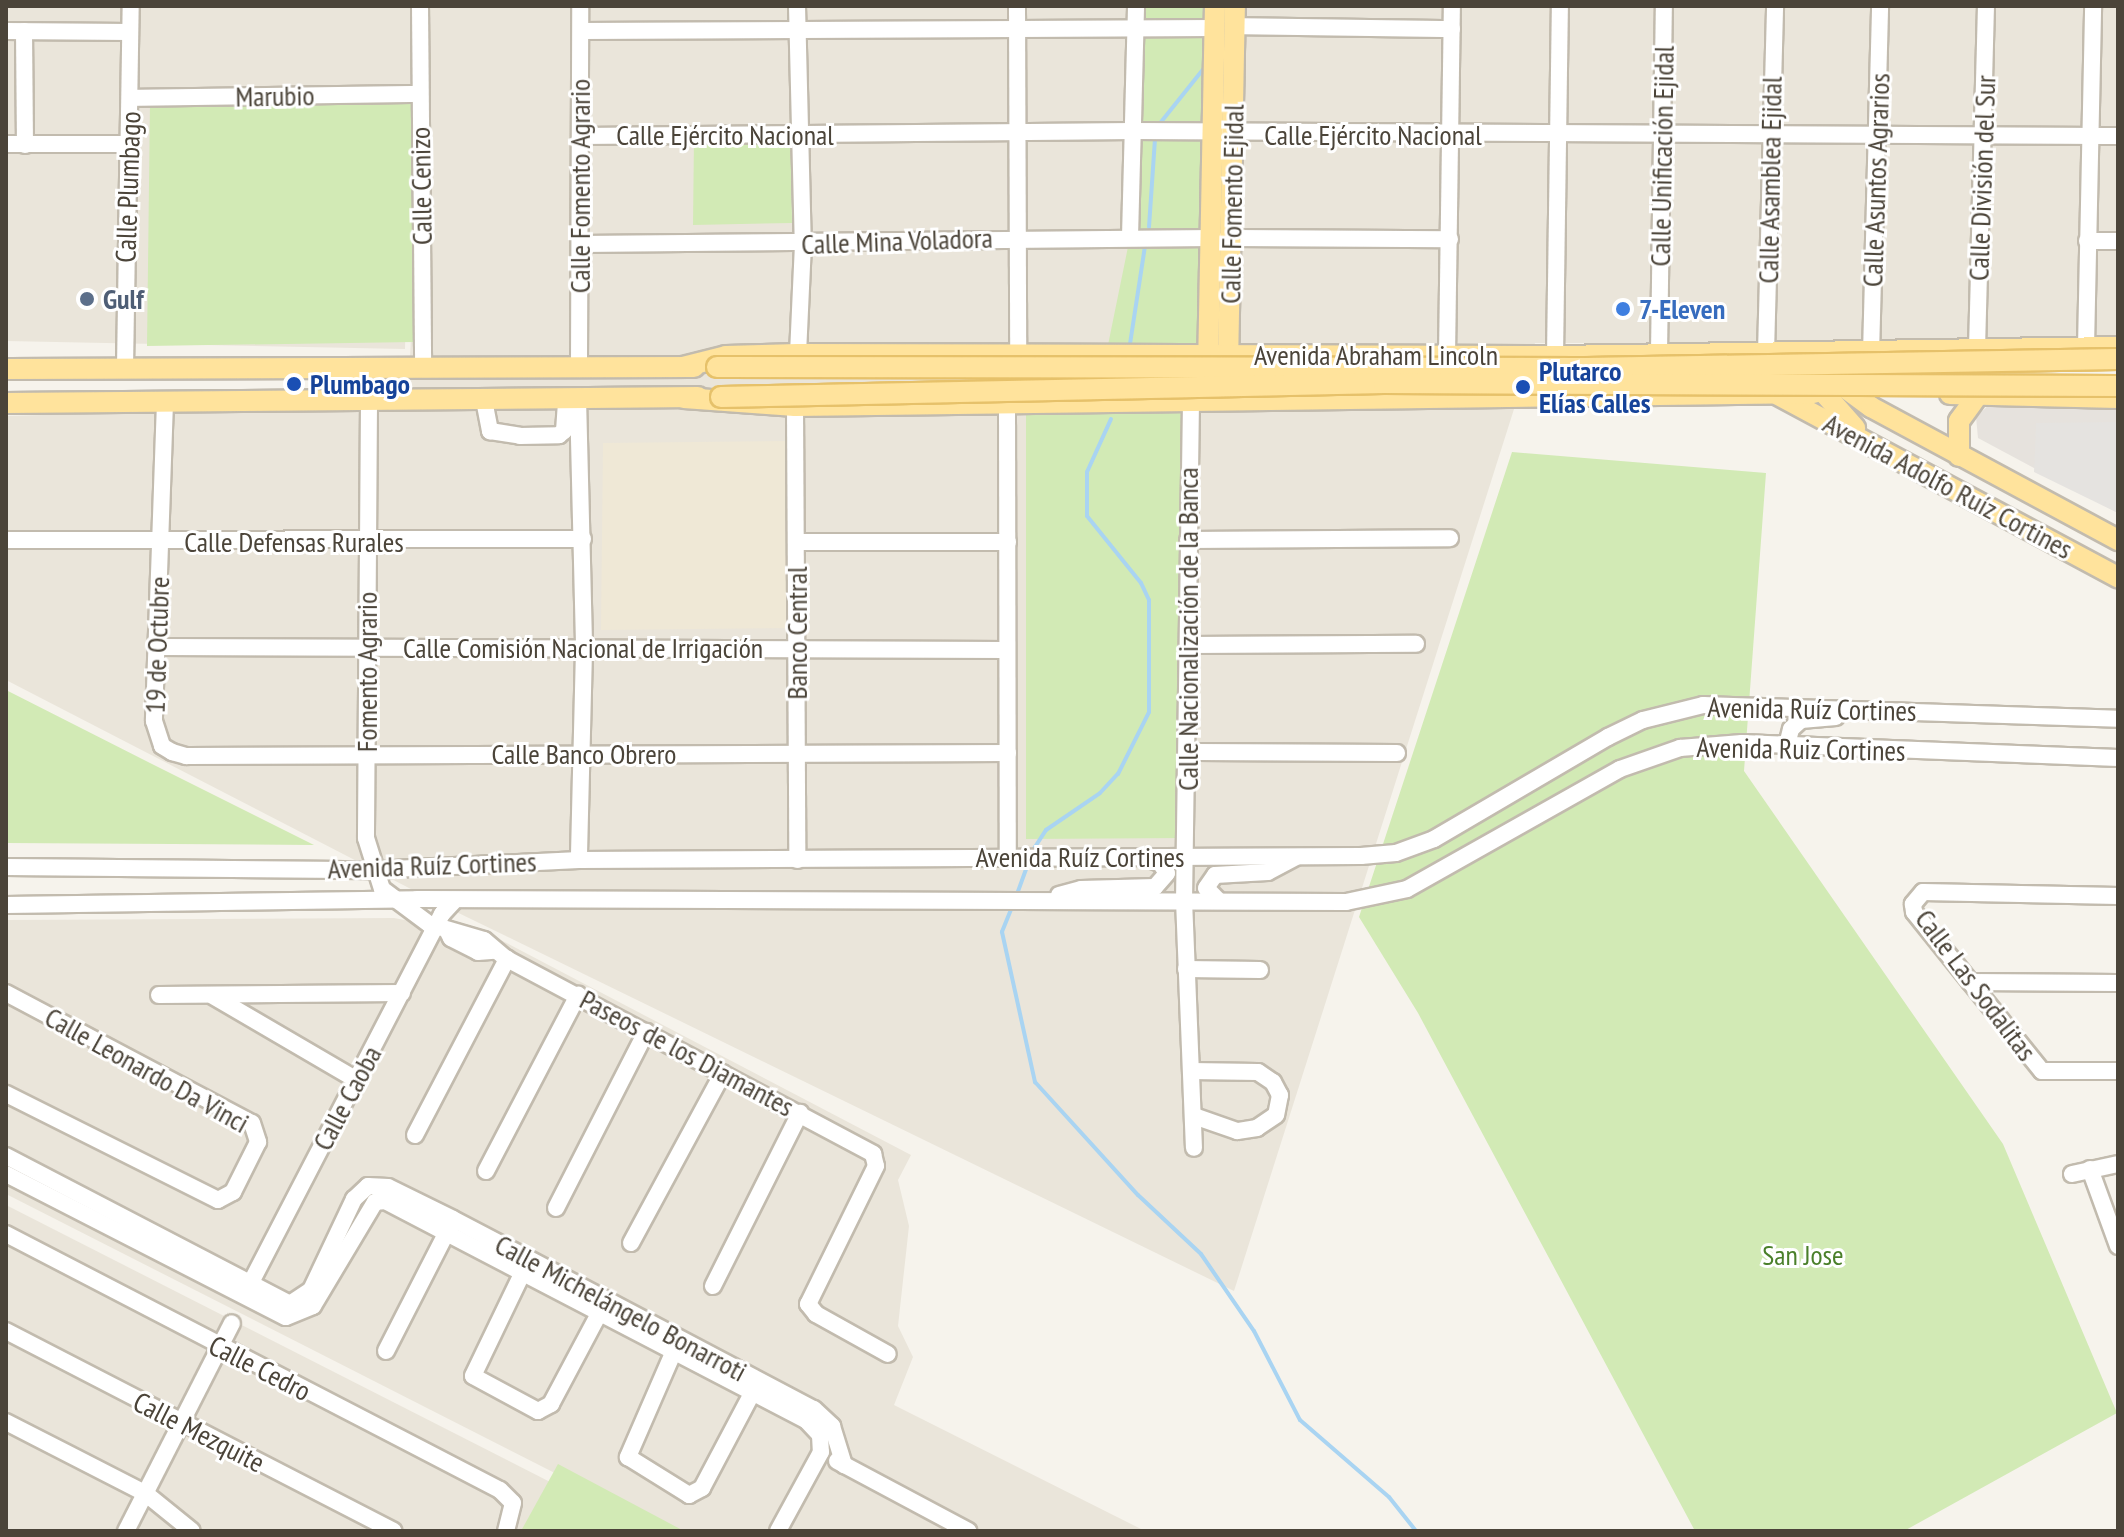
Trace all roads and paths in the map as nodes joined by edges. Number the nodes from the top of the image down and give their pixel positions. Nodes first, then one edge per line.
1 (131, 6) edge
2 (420, 6) edge
3 (580, 6) edge
4 (797, 6) edge
5 (1017, 6) edge
6 (1136, 6) edge
7 (1215, 6) edge
8 (1452, 6) edge
9 (1560, 6) edge
10 (1664, 6) edge
11 (1775, 6) edge
12 (1880, 6) edge
13 (1986, 6) edge
14 (2093, 6) edge
15 (1228, 20) edge
16 (798, 26) junction
17 (1017, 26) junction
18 (1136, 27) junction
19 (1452, 29) junction
20 (6, 31) edge
21 (24, 31) junction
22 (581, 31) junction
23 (130, 32) junction
24 (420, 94) junction
25 (131, 98) junction
26 (1133, 131) junction
27 (1016, 132) junction
28 (1224, 134) junction
29 (1558, 134) junction
30 (1663, 134) junction
31 (1985, 134) junction
32 (800, 135) junction
33 (1771, 135) junction
34 (1879, 135) junction
35 (581, 136) junction
36 (1450, 136) junction
37 (2091, 136) junction
38 (2118, 136) edge
39 (6, 144) edge
40 (131, 144) junction
41 (25, 145) junction
42 (1015, 237) junction
43 (1130, 237) junction
44 (1224, 238) junction
45 (1450, 239) junction
46 (2087, 241) junction
47 (2118, 241) edge
48 (581, 244) junction
49 (803, 244) junction
50 (2086, 347) junction
51 (2118, 347) edge
52 (1977, 349) junction
53 (1943, 351) junction
54 (1018, 352) junction
55 (1766, 353) junction
56 (798, 354) junction
57 (1659, 354) junction
58 (1871, 354) junction
59 (1219, 355) junction
60 (1167, 356) junction
61 (1447, 356) junction
62 (1555, 356) junction
63 (1815, 356) junction
64 (2118, 359) edge
65 (579, 365) junction
66 (423, 366) junction
67 (683, 367) junction
68 (125, 368) junction
69 (6, 369) edge
70 (2118, 386) edge
71 (1824, 393) junction
72 (1851, 394) junction
73 (1884, 394) junction
74 (1946, 394) junction
75 (1778, 395) junction
76 (1978, 395) junction
77 (572, 398) junction
78 (684, 398) junction
79 (2118, 398) edge
80 (484, 400) junction
81 (1209, 401) junction
82 (165, 402) junction
83 (369, 402) junction
84 (6, 403) edge
85 (1165, 403) junction
86 (1007, 405) junction
87 (795, 406) junction
88 (1912, 430) junction
89 (1875, 448) junction
90 (1959, 456) junction
91 (1450, 538) dead end
92 (583, 539) junction
93 (6, 540) edge
94 (1188, 540) junction
95 (2118, 540) edge
96 (368, 542) junction
97 (797, 542) junction
98 (1008, 542) junction
99 (159, 543) junction
100 (2118, 577) edge
101 (1416, 644) dead end
102 (1190, 645) junction
103 (158, 647) junction
104 (368, 647) junction
105 (797, 648) junction
106 (584, 650) junction
107 (1007, 650) junction
108 (1973, 713) junction
109 (2118, 719) edge
110 (1787, 745) junction
111 (162, 746) joint
112 (1188, 752) junction
113 (1008, 753) junction
114 (1397, 753) dead end
115 (367, 754) junction
116 (582, 755) junction
117 (798, 755) junction
118 (2118, 758) edge
119 (1298, 856) junction
120 (1008, 857) junction
121 (1144, 857) junction
122 (1185, 857) junction
123 (579, 860) junction
124 (797, 860) junction
125 (6, 867) edge
126 (373, 870) junction
127 (2118, 896) edge
128 (455, 900) junction
129 (1042, 900) junction
130 (1184, 900) junction
131 (394, 901) junction
132 (1219, 901) junction
133 (1329, 903) joint
134 (6, 905) edge
135 (441, 928) junction
136 (501, 955) junction
137 (1186, 969) junction
138 (1260, 970) dead end
139 (1970, 982) junction
140 (2118, 983) edge
141 (6, 993) edge
142 (402, 993) junction
143 (210, 994) junction
144 (159, 995) dead end
145 (578, 995) junction
146 (646, 1032) junction
147 (1191, 1071) junction
148 (2118, 1071) edge
149 (723, 1073) junction
150 (357, 1080) junction
151 (6, 1094) edge
152 (800, 1113) junction
153 (1194, 1116) junction
154 (415, 1135) dead end
155 (1194, 1148) dead end
156 (6, 1156) edge
157 (2118, 1164) edge
158 (2090, 1169) junction
159 (486, 1171) dead end
160 (6, 1174) edge
161 (2072, 1174) dead end
162 (368, 1186) junction
163 (375, 1202) junction
164 (556, 1208) dead end
165 (450, 1226) junction
166 (6, 1234) edge
167 (631, 1243) dead end
168 (2118, 1246) edge
169 (522, 1274) junction
170 (251, 1282) junction
171 (713, 1286) dead end
172 (243, 1298) junction
173 (603, 1307) junction
174 (298, 1310) junction
175 (232, 1323) dead end
176 (6, 1331) edge
177 (219, 1347) junction
178 (386, 1351) dead end
179 (674, 1351) junction
180 (888, 1354) dead end
181 (755, 1387) junction
182 (6, 1422) edge
183 (181, 1423) junction
184 (821, 1452) junction
185 (844, 1465) junction
186 (145, 1493) junction
187 (126, 1531) edge
188 (192, 1531) edge
189 (393, 1531) edge
190 (506, 1531) edge
191 (778, 1531) edge
192 (968, 1531) edge

1 - 23 street, Calle Plumbago
2 - 24 street, Calle Cenizo
3 - 22 street, Calle Fomento Agrario
4 - 16 street
5 - 17 street
6 - 18 street
7 - 15 main road, Calle Fomento Ejidal
8 - 19 street
9 - 29 street
10 - 30 street, Calle Unificación Ejidal
11 - 33 street, Calle Asamblea Ejidal
12 - 34 street, Calle Asuntos Agrarios
13 - 31 street, Calle División del Sur
14 - 37 street
15 - 18 street
15 - 19 street
15 - 28 main road, Calle Fomento Ejidal
16 - 17 street
16 - 22 street
16 - 32 street
17 - 18 street
17 - 27 street
18 - 26 street
19 - 36 street
20 - 21 street
21 - 23 street
21 - 41 street
22 - 35 street, Calle Fomento Agrario
23 - 25 street, Calle Plumbago
24 - 25 street, Marubio
24 - 66 street, Calle Cenizo
25 - 40 street, Calle Plumbago
26 - 27 street, Calle Ejército Nacional
26 - 28 street, Calle Ejército Nacional
26 - 43 street
27 - 32 street, Calle Ejército Nacional
27 - 42 street
28 - 36 street, Calle Ejército Nacional
28 - 44 main road, Calle Fomento Ejidal
29 - 30 street, Calle Ejército Nacional
29 - 36 street, Calle Ejército Nacional
29 - 62 street
30 - 33 street, Calle Ejército Nacional
30 - 57 street, Calle Unificación Ejidal
31 - 34 street, Calle Ejército Nacional
31 - 37 street, Calle Ejército Nacional
31 - 52 street, Calle División del Sur
32 - 35 street, Calle Ejército Nacional
32 - 49 street
33 - 34 street, Calle Ejército Nacional
33 - 55 street, Calle Asamblea Ejidal
34 - 58 street, Calle Asuntos Agrarios
35 - 48 street, Calle Fomento Agrario
36 - 45 street
37 - 38 street, Calle Ejército Nacional
37 - 46 street
39 - 41 street
40 - 41 street
40 - 68 street, Calle Plumbago
42 - 43 street, Calle Mina Voladora
42 - 49 street, Calle Mina Voladora
42 - 54 street
43 - 44 street, Calle Mina Voladora
44 - 45 street, Calle Mina Voladora
44 - 59 main road, Calle Fomento Ejidal
45 - 61 street
46 - 47 street
46 - 50 street
48 - 49 street, Calle Mina Voladora
48 - 65 street, Calle Fomento Agrario
49 - 56 street
50 - 51 main road, Avenida Abraham Lincoln
50 - 52 main road, Avenida Abraham Lincoln
52 - 53 main road, Avenida Abraham Lincoln
53 - 58 main road, Avenida Abraham Lincoln
53 - 74 main road
54 - 56 main road, Avenida Abraham Lincoln
54 - 60 main road, Avenida Abraham Lincoln
55 - 57 main road, Avenida Abraham Lincoln
55 - 63 main road, Avenida Abraham Lincoln
56 - 67 main road, Avenida Abraham Lincoln
57 - 62 main road, Avenida Abraham Lincoln
58 - 63 main road, Avenida Abraham Lincoln
58 - 73 main road
59 - 60 main road, Avenida Abraham Lincoln
59 - 61 main road, Avenida Abraham Lincoln
59 - 81 main road, Calle Fomento Ejidal
60 - 85 main road
61 - 62 main road, Avenida Abraham Lincoln
63 - 71 main road
63 - 72 main road, Avenida Adolfo Ruíz Cortines
64 - 67 main road, bridge
65 - 66 main road
65 - 67 main road
66 - 68 main road
68 - 69 main road
70 - 78 main road, Avenida Abraham Lincoln, bridge
71 - 72 main road, Avenida Abraham Lincoln
71 - 75 main road, Avenida Abraham Lincoln
71 - 89 main road
72 - 73 main road, Avenida Abraham Lincoln
72 - 88 main road, Avenida Adolfo Ruíz Cortines
73 - 74 main road, Avenida Abraham Lincoln
73 - 88 main road
74 - 76 main road, Avenida Abraham Lincoln
75 - 81 main road, Avenida Abraham Lincoln
75 - 89 main road, Avenida Adolfo Ruíz Cortines
76 - 79 main road, Avenida Abraham Lincoln
76 - 90 main road
77 - 78 main road, Avenida Abraham Lincoln
77 - 80 main road, Avenida Abraham Lincoln
77 - 80 street
77 - 92 street
78 - 87 main road, Avenida Abraham Lincoln
80 - 83 main road, Avenida Abraham Lincoln
81 - 85 main road, Avenida Abraham Lincoln
81 - 94 street, Calle Nacionalización de la Banca
82 - 83 main road, Avenida Abraham Lincoln
82 - 84 main road, Avenida Abraham Lincoln
82 - 99 street, 19 de Octubre
83 - 96 street, Fomento Agrario
85 - 86 main road, Avenida Abraham Lincoln
86 - 87 main road, Avenida Abraham Lincoln
86 - 98 street
87 - 97 street, Banco Central
88 - 90 main road, Avenida Adolfo Ruíz Cortines
89 - 100 main road, Avenida Adolfo Ruíz Cortines
90 - 95 main road, Avenida Adolfo Ruíz Cortines
91 - 94 street
92 - 96 street, Calle Defensas Rurales
92 - 106 street
93 - 99 street, Calle Defensas Rurales
94 - 102 street, Calle Nacionalización de la Banca
96 - 99 street, Calle Defensas Rurales
96 - 104 street, Fomento Agrario
97 - 98 street
97 - 105 street, Banco Central
98 - 107 street
99 - 103 street, 19 de Octubre
101 - 102 street
102 - 112 street, Calle Nacionalización de la Banca
103 - 104 street, Calle Comisión Nacional de Irrigación
103 - 111 street, 19 de Octubre
104 - 106 street, Calle Comisión Nacional de Irrigación
104 - 115 street, Fomento Agrario
105 - 106 street, Calle Comisión Nacional de Irrigación
105 - 107 street, Calle Comisión Nacional de Irrigación
105 - 117 street, Banco Central
106 - 116 street
107 - 113 street
108 - 109 street, Avenida Ruíz Cortines
108 - 110 street
108 - 119 street, Avenida Ruíz Cortines
110 - 118 street, Avenida Ruiz Cortines
110 - 133 street, Avenida Ruiz Cortines
111 - 115 street, Calle Banco Obrero
112 - 114 street
112 - 122 street, Calle Nacionalización de la Banca
113 - 117 street, Calle Banco Obrero
113 - 120 street
115 - 116 street, Calle Banco Obrero
115 - 126 street, Fomento Agrario
116 - 117 street, Calle Banco Obrero
116 - 123 street
117 - 124 street, Banco Central
119 - 122 street, Avenida Ruíz Cortines
119 - 132 street
120 - 121 street, Avenida Ruíz Cortines
120 - 124 street, Avenida Ruíz Cortines
121 - 122 street, Avenida Ruíz Cortines
121 - 129 street
122 - 130 street, Calle Nacionalización de la Banca
123 - 124 street, Avenida Ruíz Cortines
123 - 126 street, Avenida Ruíz Cortines
125 - 126 street, Avenida Ruíz Cortines
126 - 131 street, Fomento Agrario
127 - 139 street, Calle Las Sodalitas
128 - 129 street, Avenida Ruíz Cortines
128 - 131 street, Avenida Ruíz Cortines
128 - 135 street, Calle Caoba
129 - 130 street, Avenida Ruíz Cortines
130 - 132 street, Avenida Ruíz Cortines
130 - 137 street, Calle Nacionalización de la Banca
131 - 134 street, Avenida Ruíz Cortines
131 - 135 street, Paseos de los Diamantes
132 - 133 street, Avenida Ruíz Cortines
135 - 136 street, Paseos de los Diamantes
135 - 142 street, Calle Caoba
136 - 145 street, Paseos de los Diamantes
136 - 154 street
137 - 138 street
137 - 147 street, Calle Nacionalización de la Banca
139 - 140 street
139 - 148 street, Calle Las Sodalitas
141 - 151 street, Calle Leonardo Da Vinci
142 - 143 street
142 - 150 street, Calle Caoba
143 - 144 street
143 - 150 street
145 - 146 street, Paseos de los Diamantes
145 - 159 street
146 - 149 street, Paseos de los Diamantes
146 - 164 street
147 - 153 street, Calle Nacionalización de la Banca
147 - 153 street
149 - 152 street, Paseos de los Diamantes
149 - 167 street
150 - 170 street, Calle Caoba
152 - 171 street
152 - 180 street, Paseos de los Diamantes
153 - 155 street, Calle Nacionalización de la Banca
156 - 170 street
157 - 158 street
158 - 161 street
158 - 168 street
160 - 172 street
162 - 163 street
162 - 165 street, Calle Michelángelo Bonarroti
162 - 174 street
163 - 165 street, Calle Michelángelo Bonarroti
163 - 174 street
165 - 169 street, Calle Michelángelo Bonarroti
165 - 173 street, Calle Michelángelo Bonarroti
165 - 178 street
166 - 177 street, Calle Cedro
169 - 173 street, Calle Michelángelo Bonarroti
169 - 173 street
170 - 172 street, Calle Caoba
170 - 174 street
172 - 174 street
173 - 179 street, Calle Michelángelo Bonarroti
173 - 181 street, Calle Michelángelo Bonarroti
175 - 177 street
176 - 183 street, Calle Mezquite
177 - 183 street
177 - 190 street, Calle Cedro
179 - 181 street, Calle Michelángelo Bonarroti
179 - 181 street
181 - 184 street, Calle Michelángelo Bonarroti
181 - 185 street, Calle Michelángelo Bonarroti
182 - 186 street
183 - 186 street
183 - 189 street, Calle Mezquite
184 - 185 street
184 - 191 street
185 - 192 street
186 - 187 street
186 - 188 street

